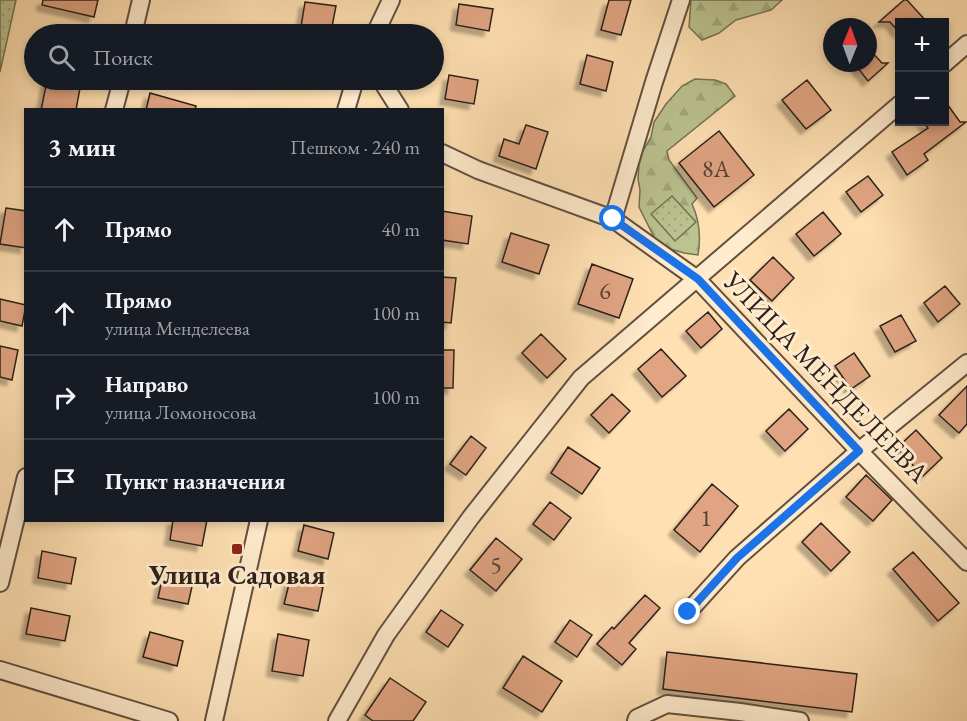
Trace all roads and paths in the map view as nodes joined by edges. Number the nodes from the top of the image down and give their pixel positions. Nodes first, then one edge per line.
1 (141, 0) edge
2 (391, 0) edge
3 (681, 0) edge
4 (135, 24) edge
5 (380, 24) edge
6 (967, 44) edge
7 (949, 60) edge
8 (119, 90) edge
9 (352, 90) edge
10 (387, 90) edge
11 (115, 108) edge
12 (347, 108) edge
13 (399, 108) edge
14 (895, 108) edge
15 (444, 154) edge
16 (613, 219) junction
17 (698, 279) junction
18 (967, 363) edge
19 (859, 451) junction
20 (24, 485) edge
21 (259, 522) edge
22 (967, 562) edge
23 (0, 582) edge
24 (688, 612) dead end
25 (0, 670) edge
26 (169, 721) edge
27 (214, 721) edge
28 (337, 721) edge
29 (636, 721) edge
30 (800, 721) edge

1 - 4 street
2 - 5 street
3 - 16 street
6 - 7 street
8 - 11 street
9 - 12 street
10 - 13 street
14 - 17 street
15 - 16 street, УЛИЦА МЕНДЕЛЕЕВА
16 - 17 street, УЛИЦА МЕНДЕЛЕЕВА
17 - 19 street, УЛИЦА МЕНДЕЛЕЕВА
17 - 28 street
18 - 19 street
19 - 22 street, УЛИЦА МЕНДЕЛЕЕВА
19 - 24 street
20 - 23 street
21 - 27 street
25 - 26 street
29 - 30 street

